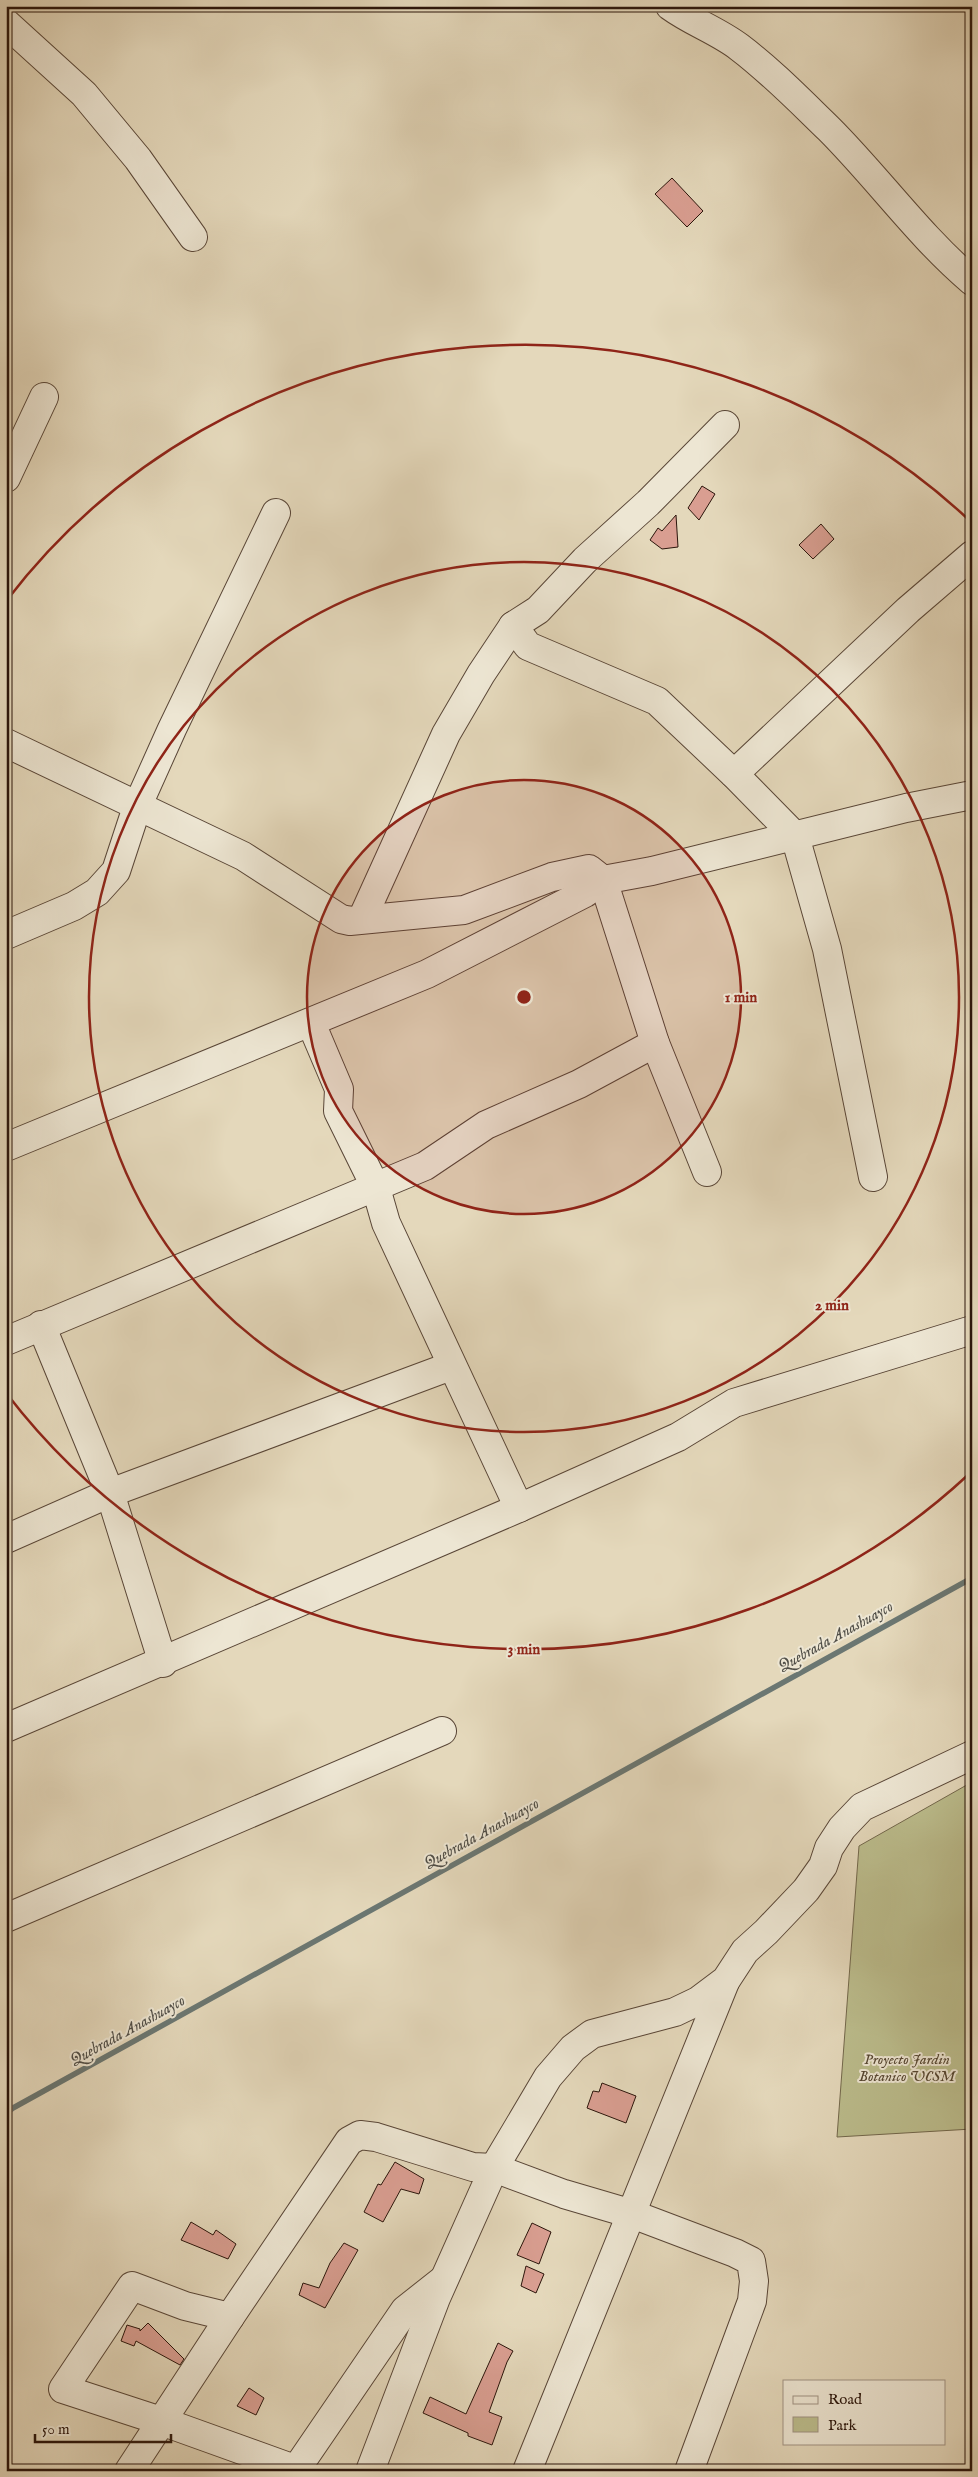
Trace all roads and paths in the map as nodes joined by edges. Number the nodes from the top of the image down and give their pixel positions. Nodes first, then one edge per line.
1 (670, 6) edge
2 (6, 23) edge
3 (193, 237) dead end
4 (972, 281) edge
5 (44, 397) dead end
6 (725, 425) dead end
7 (6, 478) edge
8 (276, 512) dead end
9 (972, 555) edge
10 (513, 626) junction
11 (6, 743) edge
12 (734, 774) junction
13 (972, 794) edge
14 (137, 807) junction
15 (795, 836) junction
16 (603, 880) junction
17 (362, 919) junction
18 (6, 935) edge
19 (311, 1024) junction
20 (655, 1043) junction
21 (6, 1147) edge
22 (707, 1172) dead end
23 (873, 1177) dead end
24 (376, 1188) junction
25 (41, 1325) junction
26 (972, 1330) edge
27 (6, 1341) edge
28 (451, 1366) junction
29 (110, 1493) junction
30 (519, 1508) junction
31 (6, 1539) edge
32 (163, 1662) junction
33 (6, 1728) edge
34 (442, 1731) dead end
35 (972, 1755) edge
36 (6, 1918) edge
37 (726, 1980) junction
38 (494, 2168) junction
39 (632, 2214) junction
40 (444, 2279) junction
41 (230, 2317) junction
42 (161, 2420) junction
43 (297, 2470) edge
44 (129, 2471) edge
45 (370, 2471) edge
46 (527, 2471) edge
47 (689, 2471) edge

1 - 4 street
2 - 3 street
5 - 7 street
6 - 10 street
8 - 14 street
9 - 12 street
10 - 12 street
10 - 17 street
11 - 14 street
12 - 15 street
13 - 15 street
14 - 17 street
14 - 18 street
15 - 16 street
15 - 23 street
16 - 17 street
16 - 19 street
16 - 20 street
19 - 21 street
19 - 24 street
20 - 22 street
20 - 24 street
24 - 25 street
24 - 28 street
25 - 27 street
25 - 29 street
26 - 30 street
28 - 29 street
28 - 30 street
29 - 31 street
29 - 32 street
30 - 32 street
32 - 33 street
34 - 36 street
35 - 37 street
37 - 38 street
37 - 39 street
38 - 39 street
38 - 40 street
38 - 41 street
39 - 46 street
39 - 47 street
40 - 43 street
40 - 45 street
41 - 42 street
41 - 42 street
42 - 43 street
42 - 44 street

